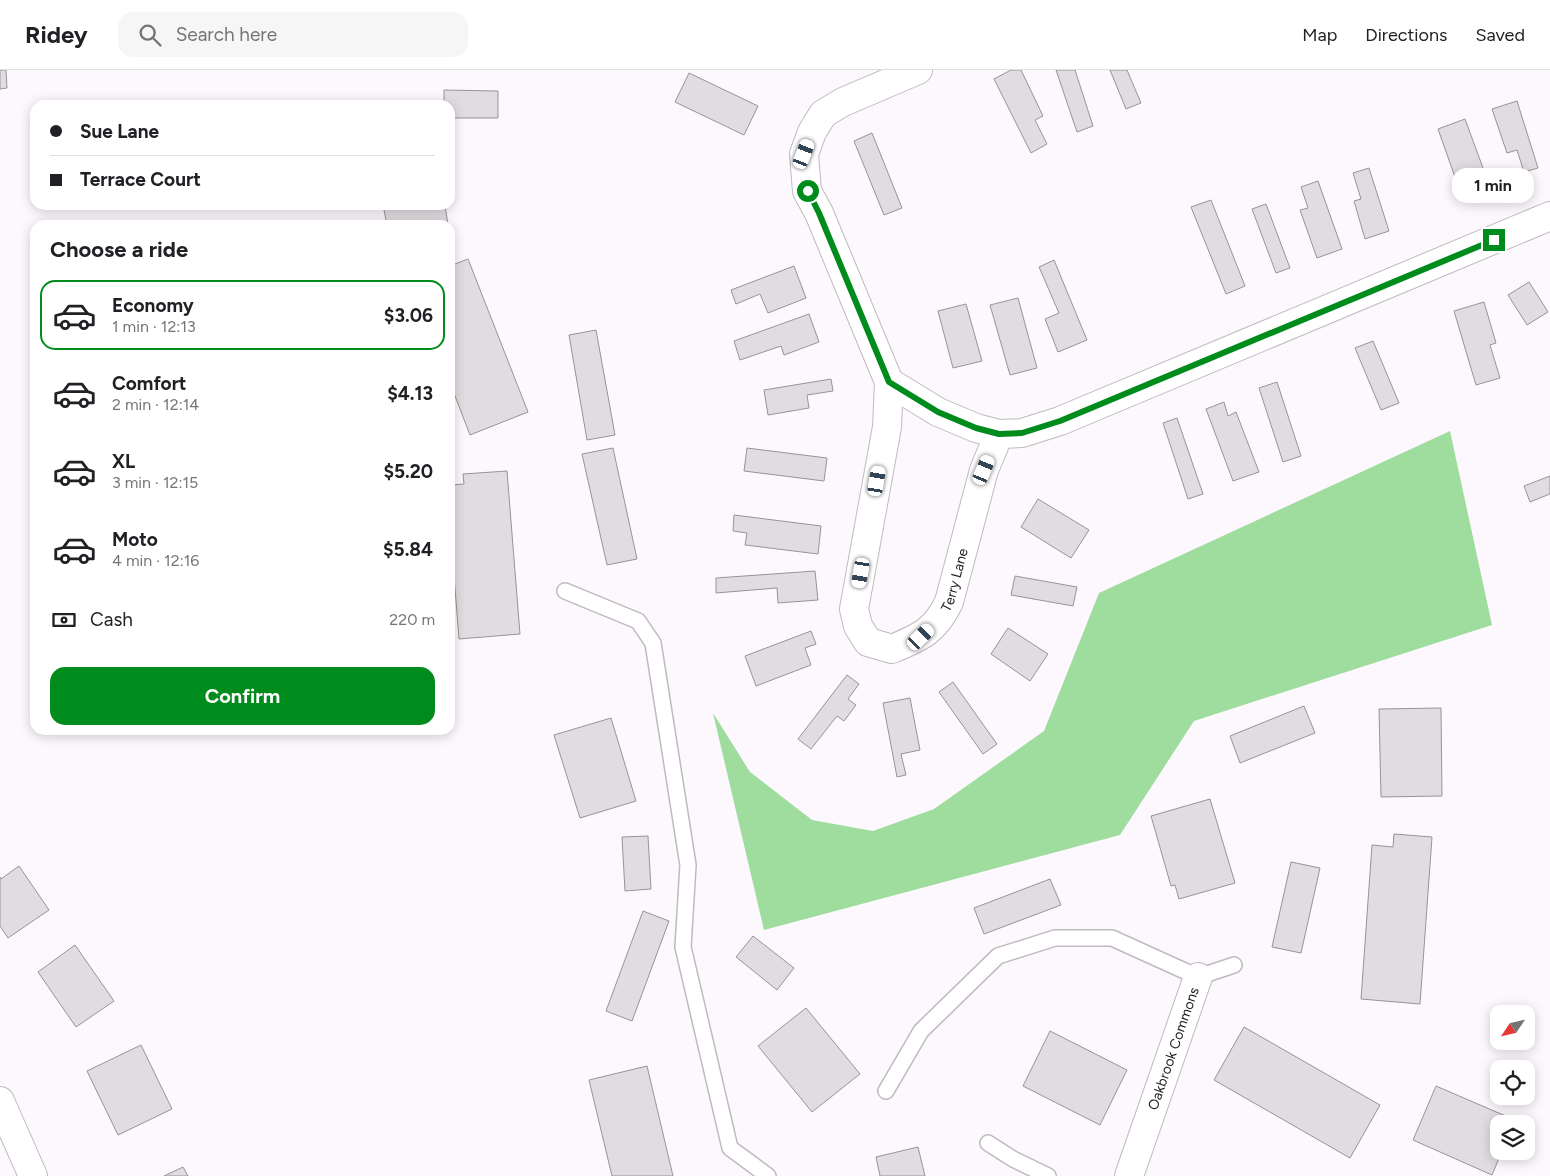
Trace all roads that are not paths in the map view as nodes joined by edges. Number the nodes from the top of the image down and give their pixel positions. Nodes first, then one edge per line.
1 (918, 70) edge
2 (1550, 216) edge
3 (889, 382) junction
4 (999, 434) junction
5 (565, 591) dead end
6 (1234, 965) dead end
7 (1198, 977) junction
8 (886, 1091) dead end
9 (0, 1101) edge
10 (988, 1143) dead end
11 (34, 1176) edge
12 (768, 1176) edge
13 (1048, 1176) edge
14 (1129, 1176) edge

1 - 3 street
2 - 4 street
3 - 4 street
3 - 4 street, Terry Lane
5 - 12 lane
6 - 7 lane
7 - 8 lane, Oakbrook Commons
7 - 14 street, Oakbrook Commons
9 - 11 street
10 - 13 lane

